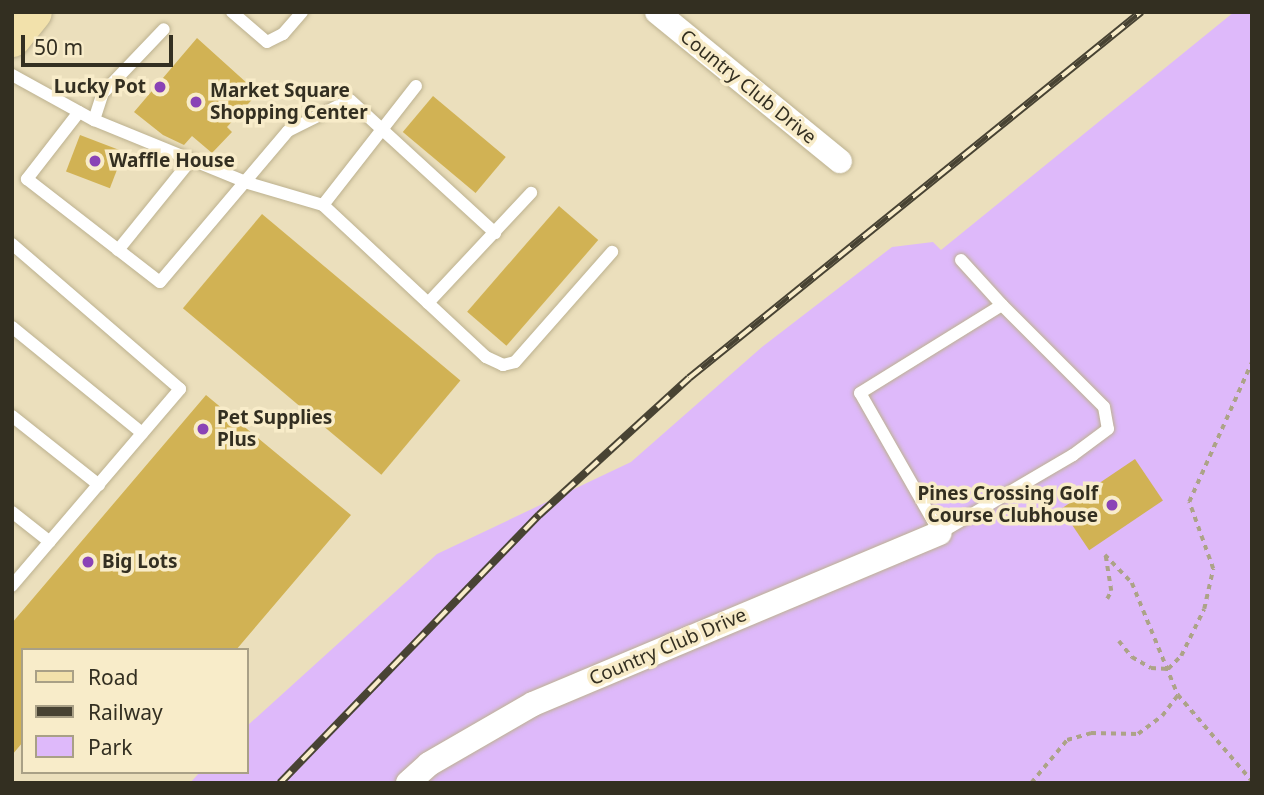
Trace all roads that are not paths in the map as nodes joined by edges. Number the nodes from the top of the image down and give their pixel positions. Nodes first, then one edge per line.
1 (33, 12) edge
2 (232, 12) edge
3 (302, 12) edge
4 (657, 12) edge
5 (164, 29) dead end
6 (12, 38) edge
7 (12, 75) edge
8 (416, 86) dead end
9 (79, 112) junction
10 (94, 120) junction
11 (384, 132) junction
12 (191, 160) junction
13 (840, 161) dead end
14 (247, 183) junction
15 (531, 193) dead end
16 (323, 205) junction
17 (495, 233) junction
18 (12, 244) edge
19 (118, 250) junction
20 (612, 252) dead end
21 (961, 260) dead end
22 (428, 303) junction
23 (1002, 305) junction
24 (12, 327) edge
25 (12, 415) edge
26 (142, 433) junction
27 (99, 485) junction
28 (12, 512) edge
29 (940, 533) junction
30 (50, 542) junction
31 (12, 586) edge
32 (408, 783) edge

1 - 6 main road
2 - 3 lane
4 - 13 street, Country Club Drive
5 - 10 lane
7 - 9 lane
8 - 11 lane
9 - 10 lane
9 - 19 lane
10 - 12 lane
11 - 14 lane
11 - 16 lane
11 - 17 lane
12 - 14 lane
12 - 19 lane
14 - 16 lane
14 - 19 lane
15 - 17 lane
16 - 22 lane
17 - 22 lane
18 - 26 lane
20 - 22 lane
21 - 23 lane
23 - 29 lane
23 - 29 lane
24 - 26 lane
25 - 27 lane
26 - 27 lane
27 - 30 lane
28 - 30 lane
29 - 32 street, Country Club Drive
30 - 31 lane

